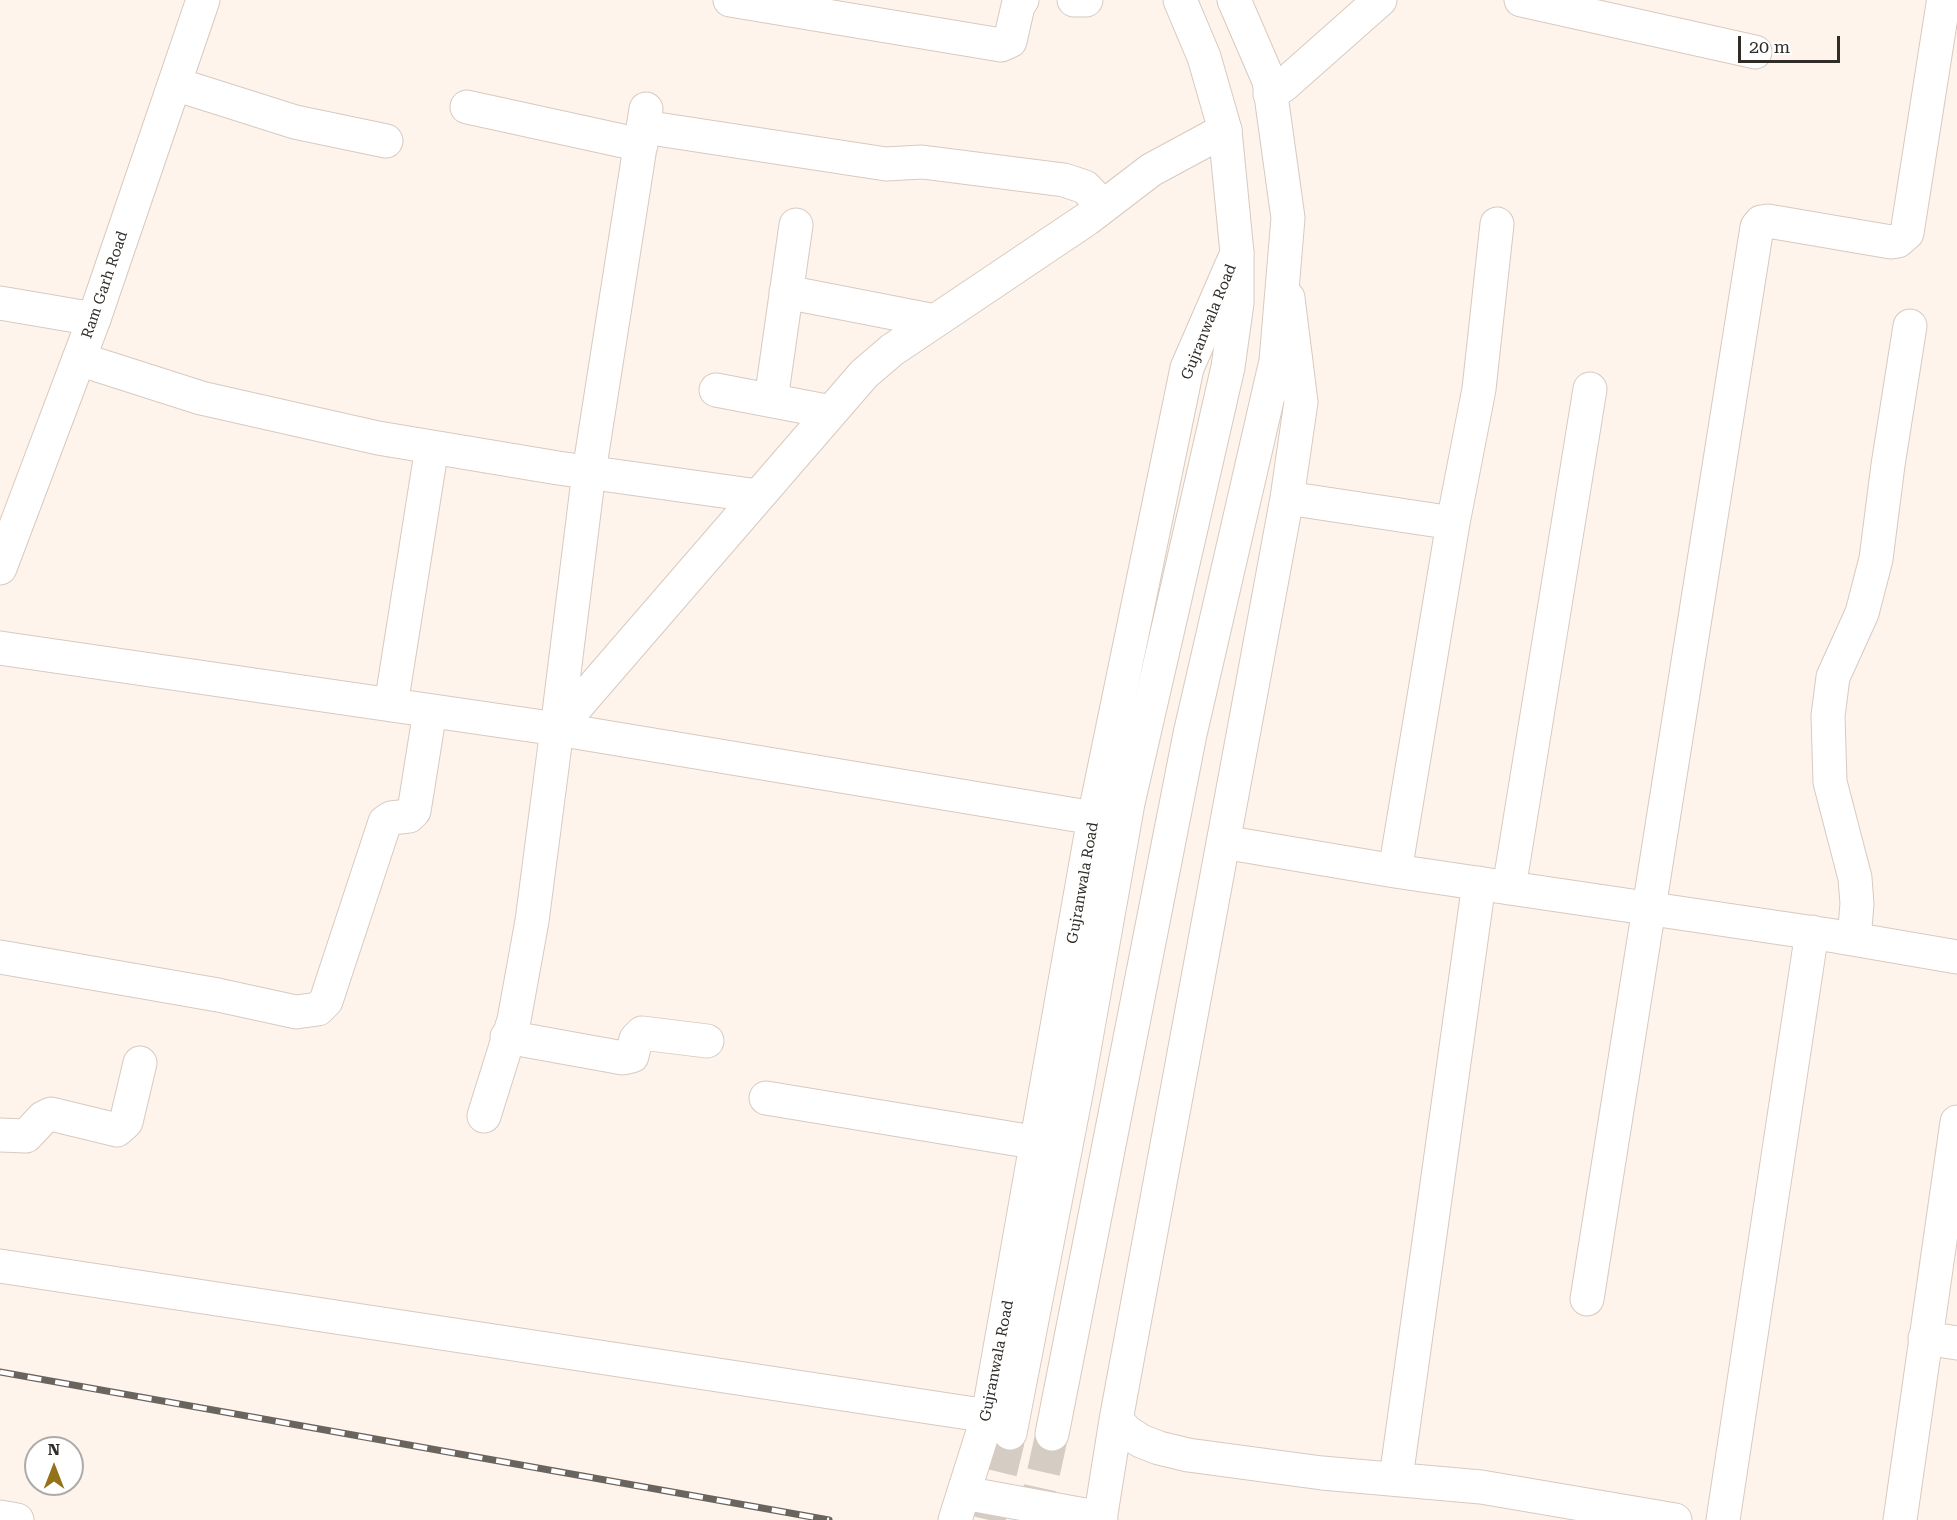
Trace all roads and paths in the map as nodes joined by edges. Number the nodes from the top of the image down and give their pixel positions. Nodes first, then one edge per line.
1 (204, 0) edge
2 (730, 0) edge
3 (1022, 0) edge
4 (1074, 0) edge
5 (1086, 0) edge
6 (1180, 0) edge
7 (1234, 0) edge
8 (1380, 0) edge
9 (1521, 0) edge
10 (1938, 4) edge
11 (1755, 52) dead end
12 (175, 84) junction
13 (1270, 94) junction
14 (466, 107) dead end
15 (643, 127) junction
16 (1225, 130) junction
17 (386, 141) dead end
18 (1104, 206) junction
19 (1497, 224) dead end
20 (796, 225) dead end
21 (1237, 253) junction
22 (1285, 269) junction
23 (786, 292) junction
24 (0, 303) edge
25 (94, 320) junction
26 (935, 321) junction
27 (1910, 326) dead end
28 (79, 359) junction
29 (1590, 389) dead end
30 (716, 390) dead end
31 (771, 400) junction
32 (831, 412) junction
33 (432, 447) junction
34 (589, 472) junction
35 (758, 496) junction
36 (1287, 498) junction
37 (1453, 523) junction
38 (0, 568) edge
39 (0, 648) edge
40 (391, 705) junction
41 (430, 711) junction
42 (557, 729) junction
43 (1094, 818) junction
44 (1223, 842) junction
45 (1395, 871) junction
46 (1494, 886) junction
47 (1649, 909) junction
48 (1812, 932) junction
49 (1854, 939) junction
50 (0, 957) edge
51 (1957, 957) edge
52 (507, 1037) junction
53 (707, 1041) dead end
54 (140, 1064) dead end
55 (766, 1098) dead end
56 (484, 1116) dead end
57 (1957, 1122) edge
58 (0, 1135) edge
59 (1039, 1143) junction
60 (0, 1266) edge
61 (1587, 1299) dead end
62 (1925, 1338) junction
63 (1957, 1343) edge
64 (1116, 1420) junction
65 (999, 1424) junction
66 (1052, 1434) tunnel mouth
67 (1396, 1478) junction
68 (960, 1506) edge
69 (0, 1517) edge
70 (1100, 1519) edge
71 (17, 1520) edge
72 (1675, 1520) edge
73 (1723, 1520) edge
74 (1900, 1520) edge

1 - 12 main road, Ram Garh Road
2 - 3 main road
4 - 5 main road
6 - 16 main road, Gujranwala Road
7 - 13 main road
8 - 13 main road
9 - 11 main road
10 - 47 main road
12 - 17 main road
12 - 25 main road, Ram Garh Road
13 - 22 main road
14 - 15 main road
15 - 18 main road
15 - 34 main road
16 - 18 main road
16 - 21 main road, Gujranwala Road
18 - 26 main road
19 - 37 main road
20 - 23 main road
21 - 43 main road, Gujranwala Road
21 - 65 main road, Gujranwala Road
22 - 36 main road
22 - 66 main road
23 - 26 main road
23 - 31 main road
24 - 25 main road
25 - 28 main road, Ram Garh Road
26 - 32 main road
27 - 49 main road
28 - 33 main road
28 - 38 main road, Ram Garh Road
29 - 46 main road
30 - 31 main road
31 - 32 main road
32 - 35 main road
33 - 34 main road
33 - 40 main road
34 - 35 main road
34 - 42 main road
35 - 42 main road
36 - 37 main road
36 - 44 main road
37 - 45 main road
39 - 40 main road
40 - 41 main road
41 - 42 main road
41 - 50 main road
42 - 43 main road
42 - 52 main road
43 - 59 main road, Gujranwala Road
44 - 45 main road
44 - 64 main road
45 - 46 main road
46 - 47 main road
46 - 67 main road
47 - 48 main road
47 - 61 main road
48 - 49 main road
48 - 73 main road
49 - 51 main road
52 - 53 main road
52 - 56 main road
54 - 58 main road
55 - 59 main road
57 - 62 main road
59 - 65 main road, Gujranwala Road
60 - 65 main road
62 - 63 main road
62 - 74 main road
64 - 67 main road
64 - 70 main road
65 - 68 main road, Gujranwala Road
67 - 72 main road
68 - 70 main road
69 - 71 main road

